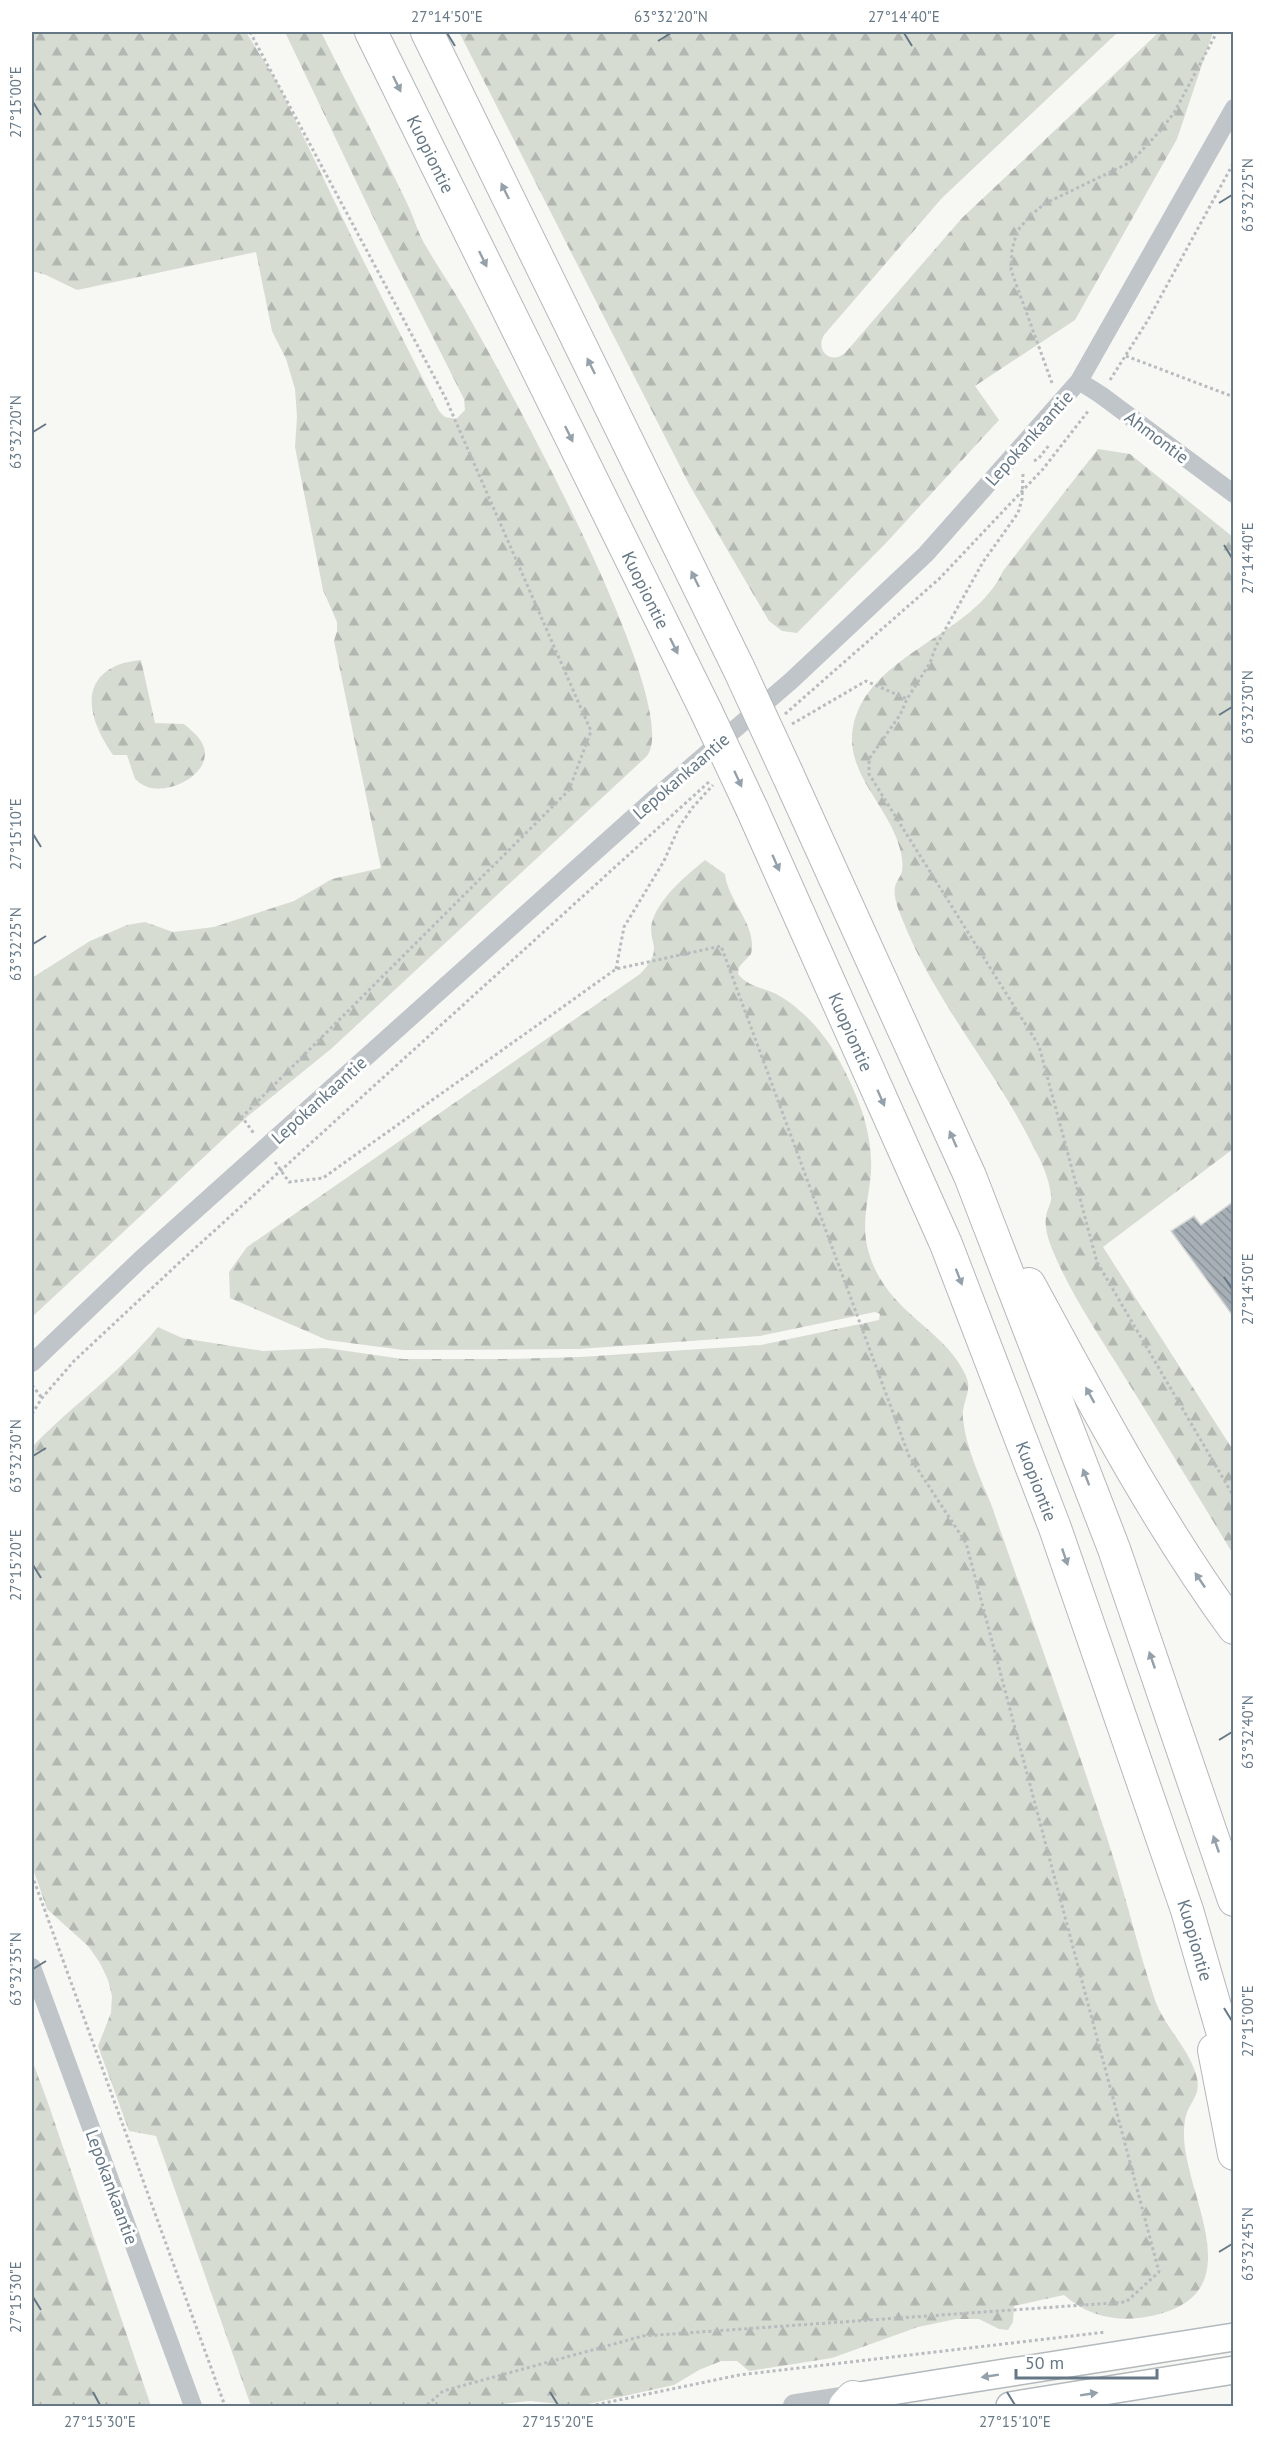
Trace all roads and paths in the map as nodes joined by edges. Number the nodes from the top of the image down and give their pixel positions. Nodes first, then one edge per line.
1 (250, 32) edge
2 (371, 32) edge
3 (427, 32) edge
4 (1217, 32) edge
5 (1233, 108) edge
6 (1125, 356) dead end
7 (1079, 381) junction
8 (1233, 397) edge
9 (1058, 405) junction
10 (1052, 440) dead end
11 (1233, 494) edge
12 (265, 1148) junction
13 (970, 1176) junction
14 (32, 1363) edge
15 (32, 1385) edge
16 (42, 1398) dead end
17 (1233, 1497) edge
18 (1233, 1628) edge
19 (32, 1875) edge
20 (1233, 1900) edge
21 (1187, 1910) junction
22 (32, 1967) edge
23 (1233, 2072) edge
24 (1233, 2154) edge
25 (1115, 2332) dead end
26 (1223, 2338) edge
27 (1225, 2372) edge
28 (853, 2403) edge
29 (193, 2406) edge
30 (225, 2406) edge
31 (426, 2406) edge
32 (590, 2406) edge
33 (795, 2406) edge
34 (1011, 2406) edge

1 - 12 path
2 -> 21 highway, Kuopiontie, bridge
13 -> 3 highway, bridge
4 - 9 path
5 - 7 street, Lepokankaantie
6 - 8 path
7 - 9 street, Lepokankaantie
7 - 11 street, Ahmontie
9 - 12 street, Lepokankaantie
10 - 17 path
12 - 14 street, Lepokankaantie
12 - 31 path
18 -> 13 highway
20 -> 13 highway
15 - 16 path
19 - 30 path
21 - 23 highway, Kuopiontie
21 - 24 highway
22 - 29 street, Lepokankaantie
25 - 32 path
26 -> 28 main road
34 -> 27 main road
28 - 33 street

